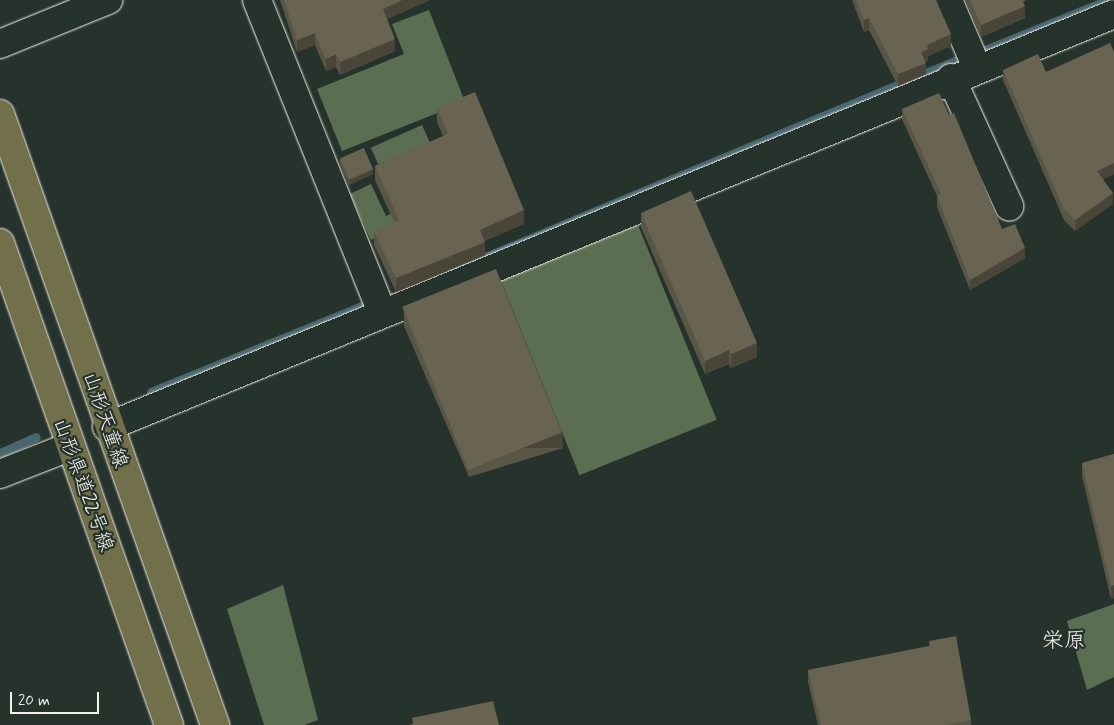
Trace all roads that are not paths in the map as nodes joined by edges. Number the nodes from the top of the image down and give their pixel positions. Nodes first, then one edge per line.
1 (108, 0) edge
2 (257, 0) edge
3 (948, 0) edge
4 (1114, 14) edge
5 (0, 44) edge
6 (977, 68) junction
7 (951, 78) junction
8 (0, 114) edge
9 (1008, 206) dead end
10 (0, 243) edge
11 (382, 313) junction
12 (107, 427) junction
13 (69, 447) junction
14 (0, 474) edge
15 (169, 725) edge
16 (215, 725) edge

1 - 5 street
2 - 11 street
3 - 6 street
4 - 6 street
6 - 7 street
7 - 9 street
7 - 11 street
8 - 12 main road, 山形天童線
10 - 13 main road, 山形県道22号線
11 - 12 street
12 - 16 main road, 山形天童線
13 - 14 street
13 - 15 main road, 山形県道22号線

